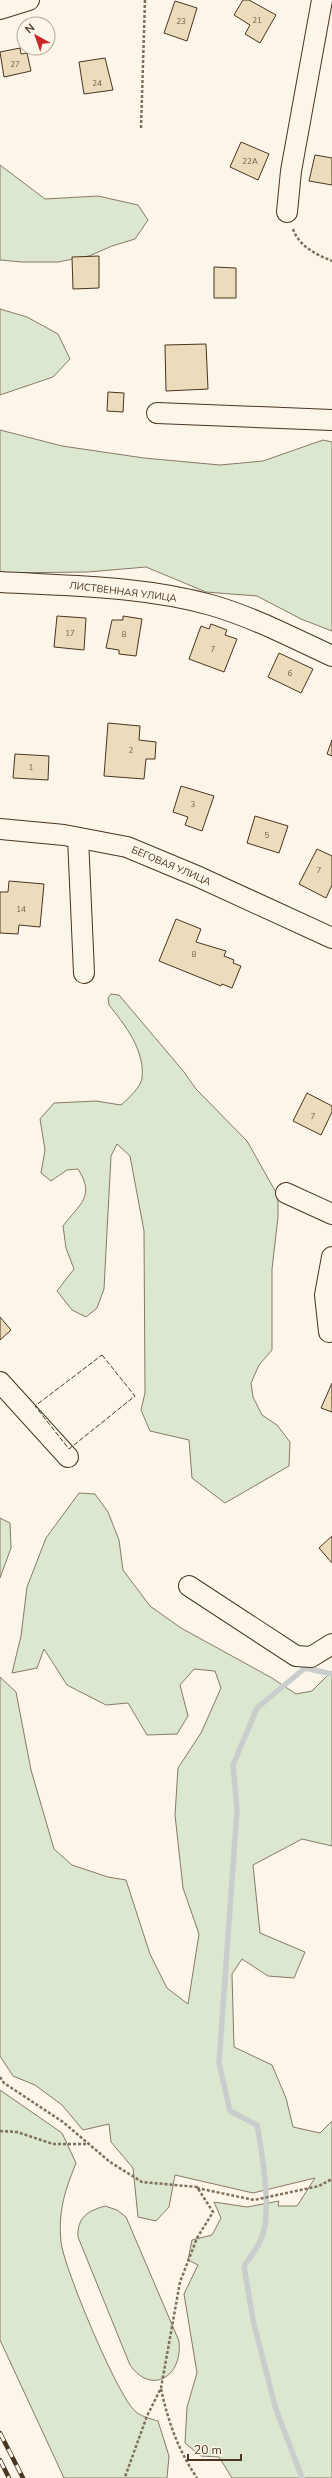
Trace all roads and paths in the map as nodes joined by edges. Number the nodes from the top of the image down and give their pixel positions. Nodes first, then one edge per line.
1 (30, 0) edge
2 (145, 0) edge
3 (322, 0) edge
4 (0, 9) edge
5 (141, 128) dead end
6 (287, 212) joint
7 (332, 261) edge
8 (157, 413) dead end
9 (332, 420) edge
10 (0, 582) edge
11 (332, 656) edge
12 (0, 829) edge
13 (78, 838) junction
14 (332, 938) edge
15 (84, 973) dead end
16 (286, 1193) dead end
17 (332, 1214) edge
18 (332, 1257) edge
19 (329, 1332) dead end
20 (0, 1382) edge
21 (68, 1457) dead end
22 (189, 1586) dead end
23 (332, 1644) edge
24 (0, 2077) edge
25 (0, 2131) edge
26 (88, 2144) junction
27 (332, 2179) edge
28 (197, 2188) junction
29 (161, 2388) junction
30 (125, 2476) dead end
31 (197, 2478) edge

1 - 4 street
2 - 5 path
3 - 6 street
6 - 7 path
8 - 9 street
10 - 11 street, ЛИСТВЕННАЯ УЛИЦА
12 - 13 street, БЕГОВАЯ УЛИЦА
13 - 14 street, БЕГОВАЯ УЛИЦА
13 - 15 street
16 - 17 street
18 - 19 street
20 - 21 street
22 - 23 street
24 - 26 path
25 - 26 path
26 - 28 path
27 - 28 path
28 - 29 path
29 - 30 path
29 - 31 path

